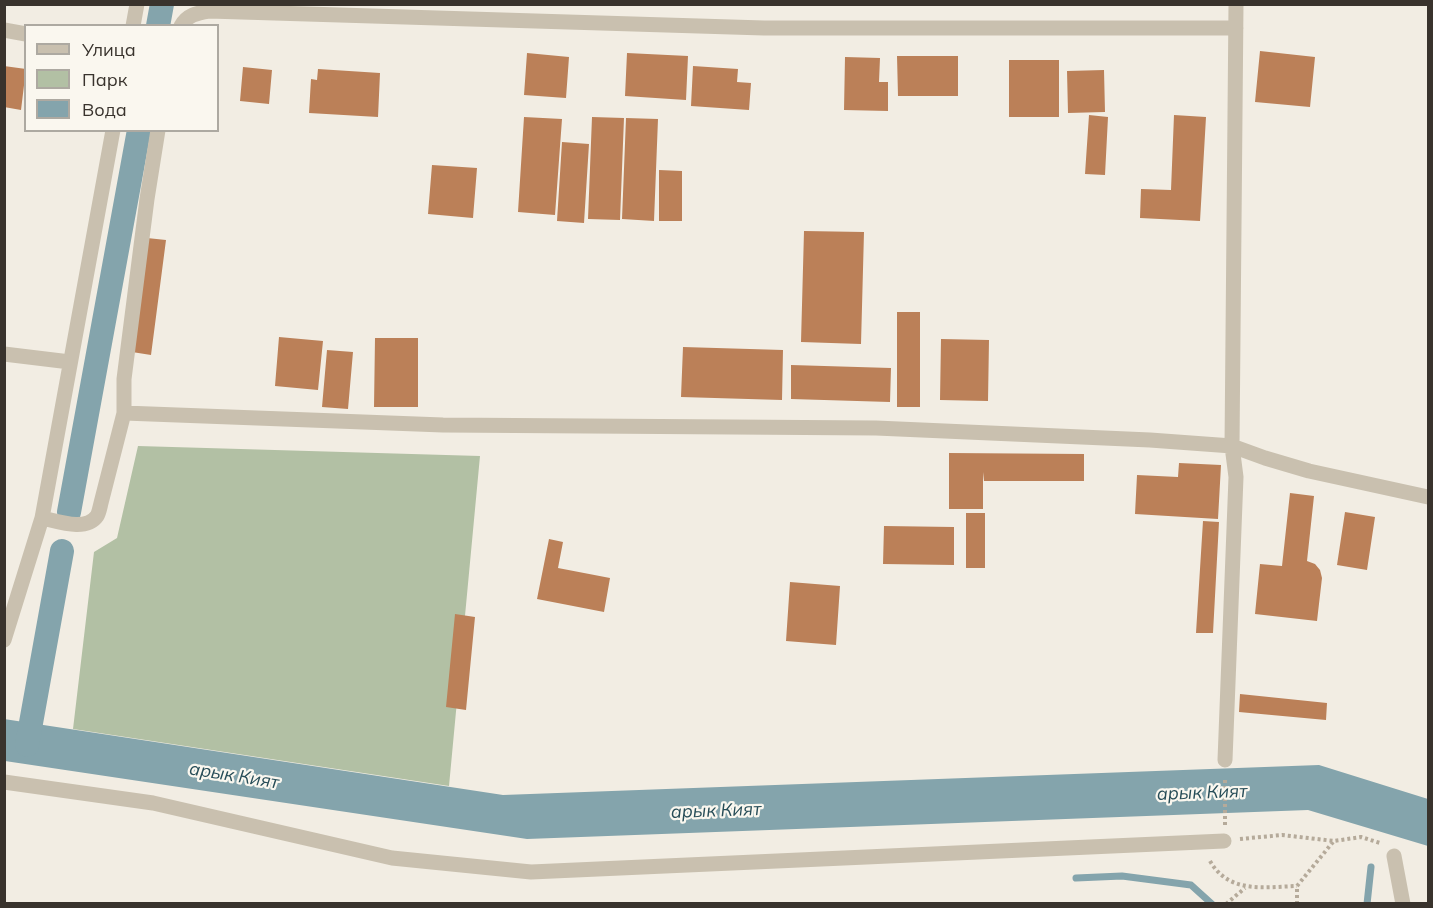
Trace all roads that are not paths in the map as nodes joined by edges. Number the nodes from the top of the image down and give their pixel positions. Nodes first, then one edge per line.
1 (137, 4) edge
2 (1236, 4) edge
3 (133, 24) edge
4 (182, 24) edge
5 (1236, 28) junction
6 (4, 30) edge
7 (24, 34) edge
8 (113, 132) edge
9 (158, 132) edge
10 (4, 354) edge
11 (70, 362) junction
12 (124, 413) junction
13 (1232, 446) junction
14 (1428, 497) edge
15 (42, 518) junction
16 (4, 640) edge
17 (1225, 760) road end
18 (4, 782) edge
19 (1224, 841) road end
20 (1394, 856) road end
21 (1403, 903) edge

1 - 3 street
2 - 5 street
4 - 5 street
5 - 13 street
6 - 7 street
8 - 11 street
9 - 12 street
10 - 11 street
11 - 15 street
12 - 13 street
12 - 15 street
13 - 14 street
13 - 17 street
15 - 16 street
18 - 19 street
20 - 21 street

